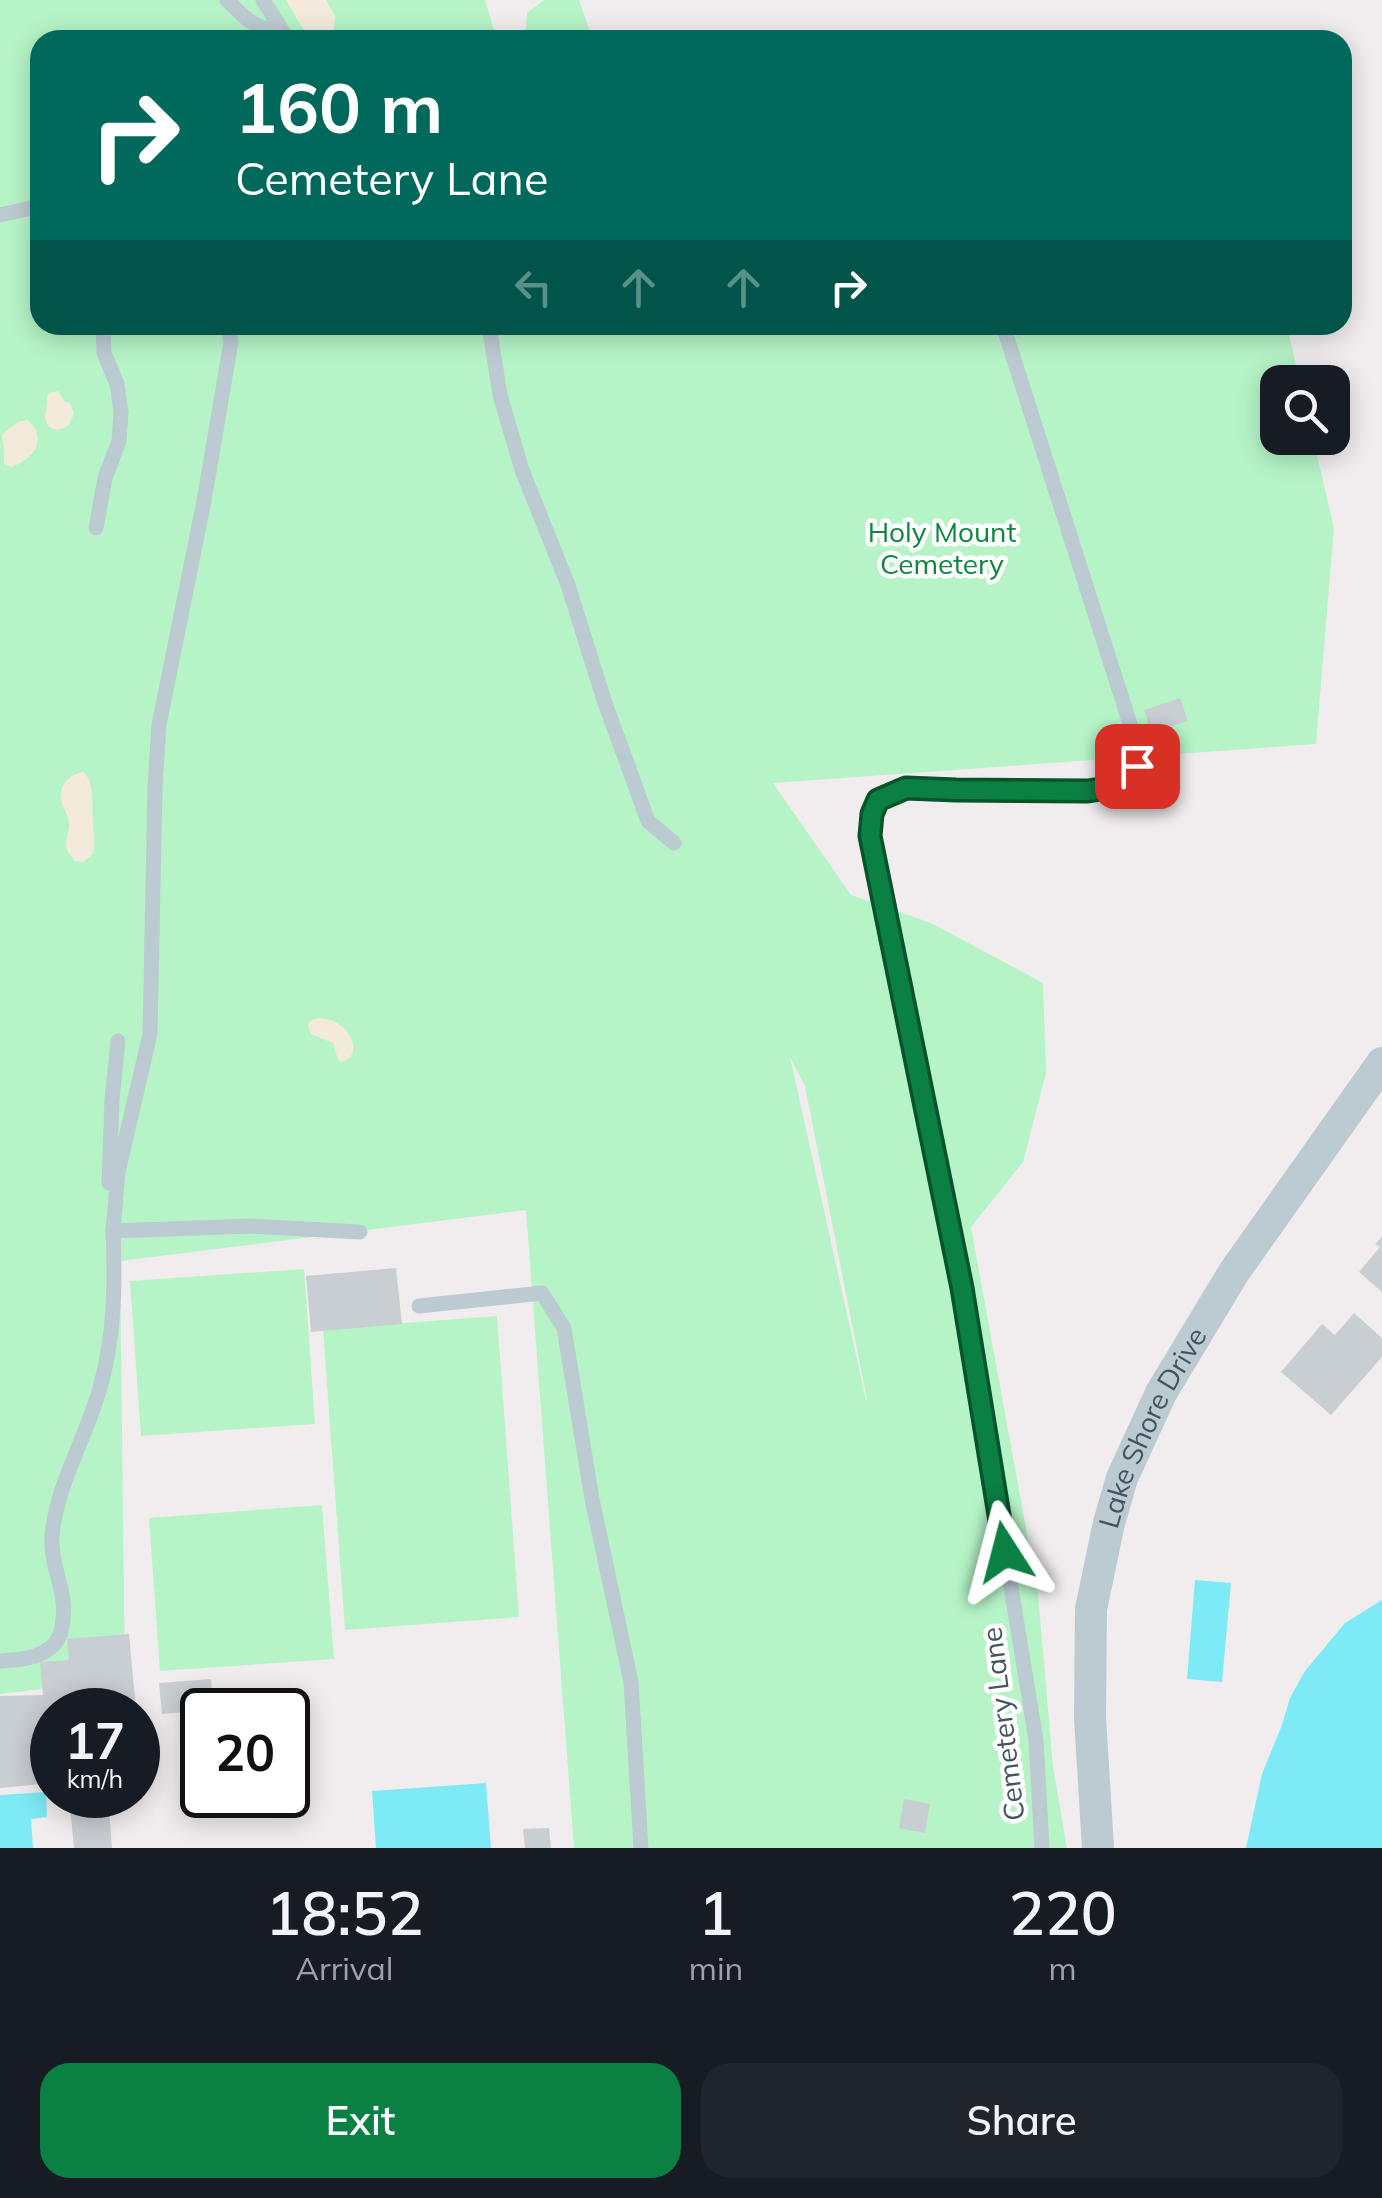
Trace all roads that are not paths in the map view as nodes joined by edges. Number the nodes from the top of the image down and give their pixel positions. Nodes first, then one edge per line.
1 (227, 0) edge
2 (263, 0) edge
3 (262, 30) edge
4 (279, 30) edge
5 (30, 208) edge
6 (0, 215) edge
7 (103, 335) edge
8 (229, 335) edge
9 (491, 335) edge
10 (1006, 335) edge
11 (96, 528) dead end
12 (674, 842) dead end
13 (118, 1042) dead end
14 (1382, 1063) edge
15 (113, 1231) junction
16 (360, 1232) dead end
17 (418, 1306) dead end
18 (0, 1661) edge
19 (641, 1848) edge
20 (1042, 1848) edge
21 (1098, 1848) edge

1 - 3 lane
2 - 4 lane
5 - 6 lane
7 - 11 lane
8 - 15 lane
9 - 12 lane
10 - 20 lane, Cemetery Lane
13 - 15 lane
14 - 21 street, Lake Shore Drive
15 - 16 lane
15 - 18 lane
17 - 19 lane

